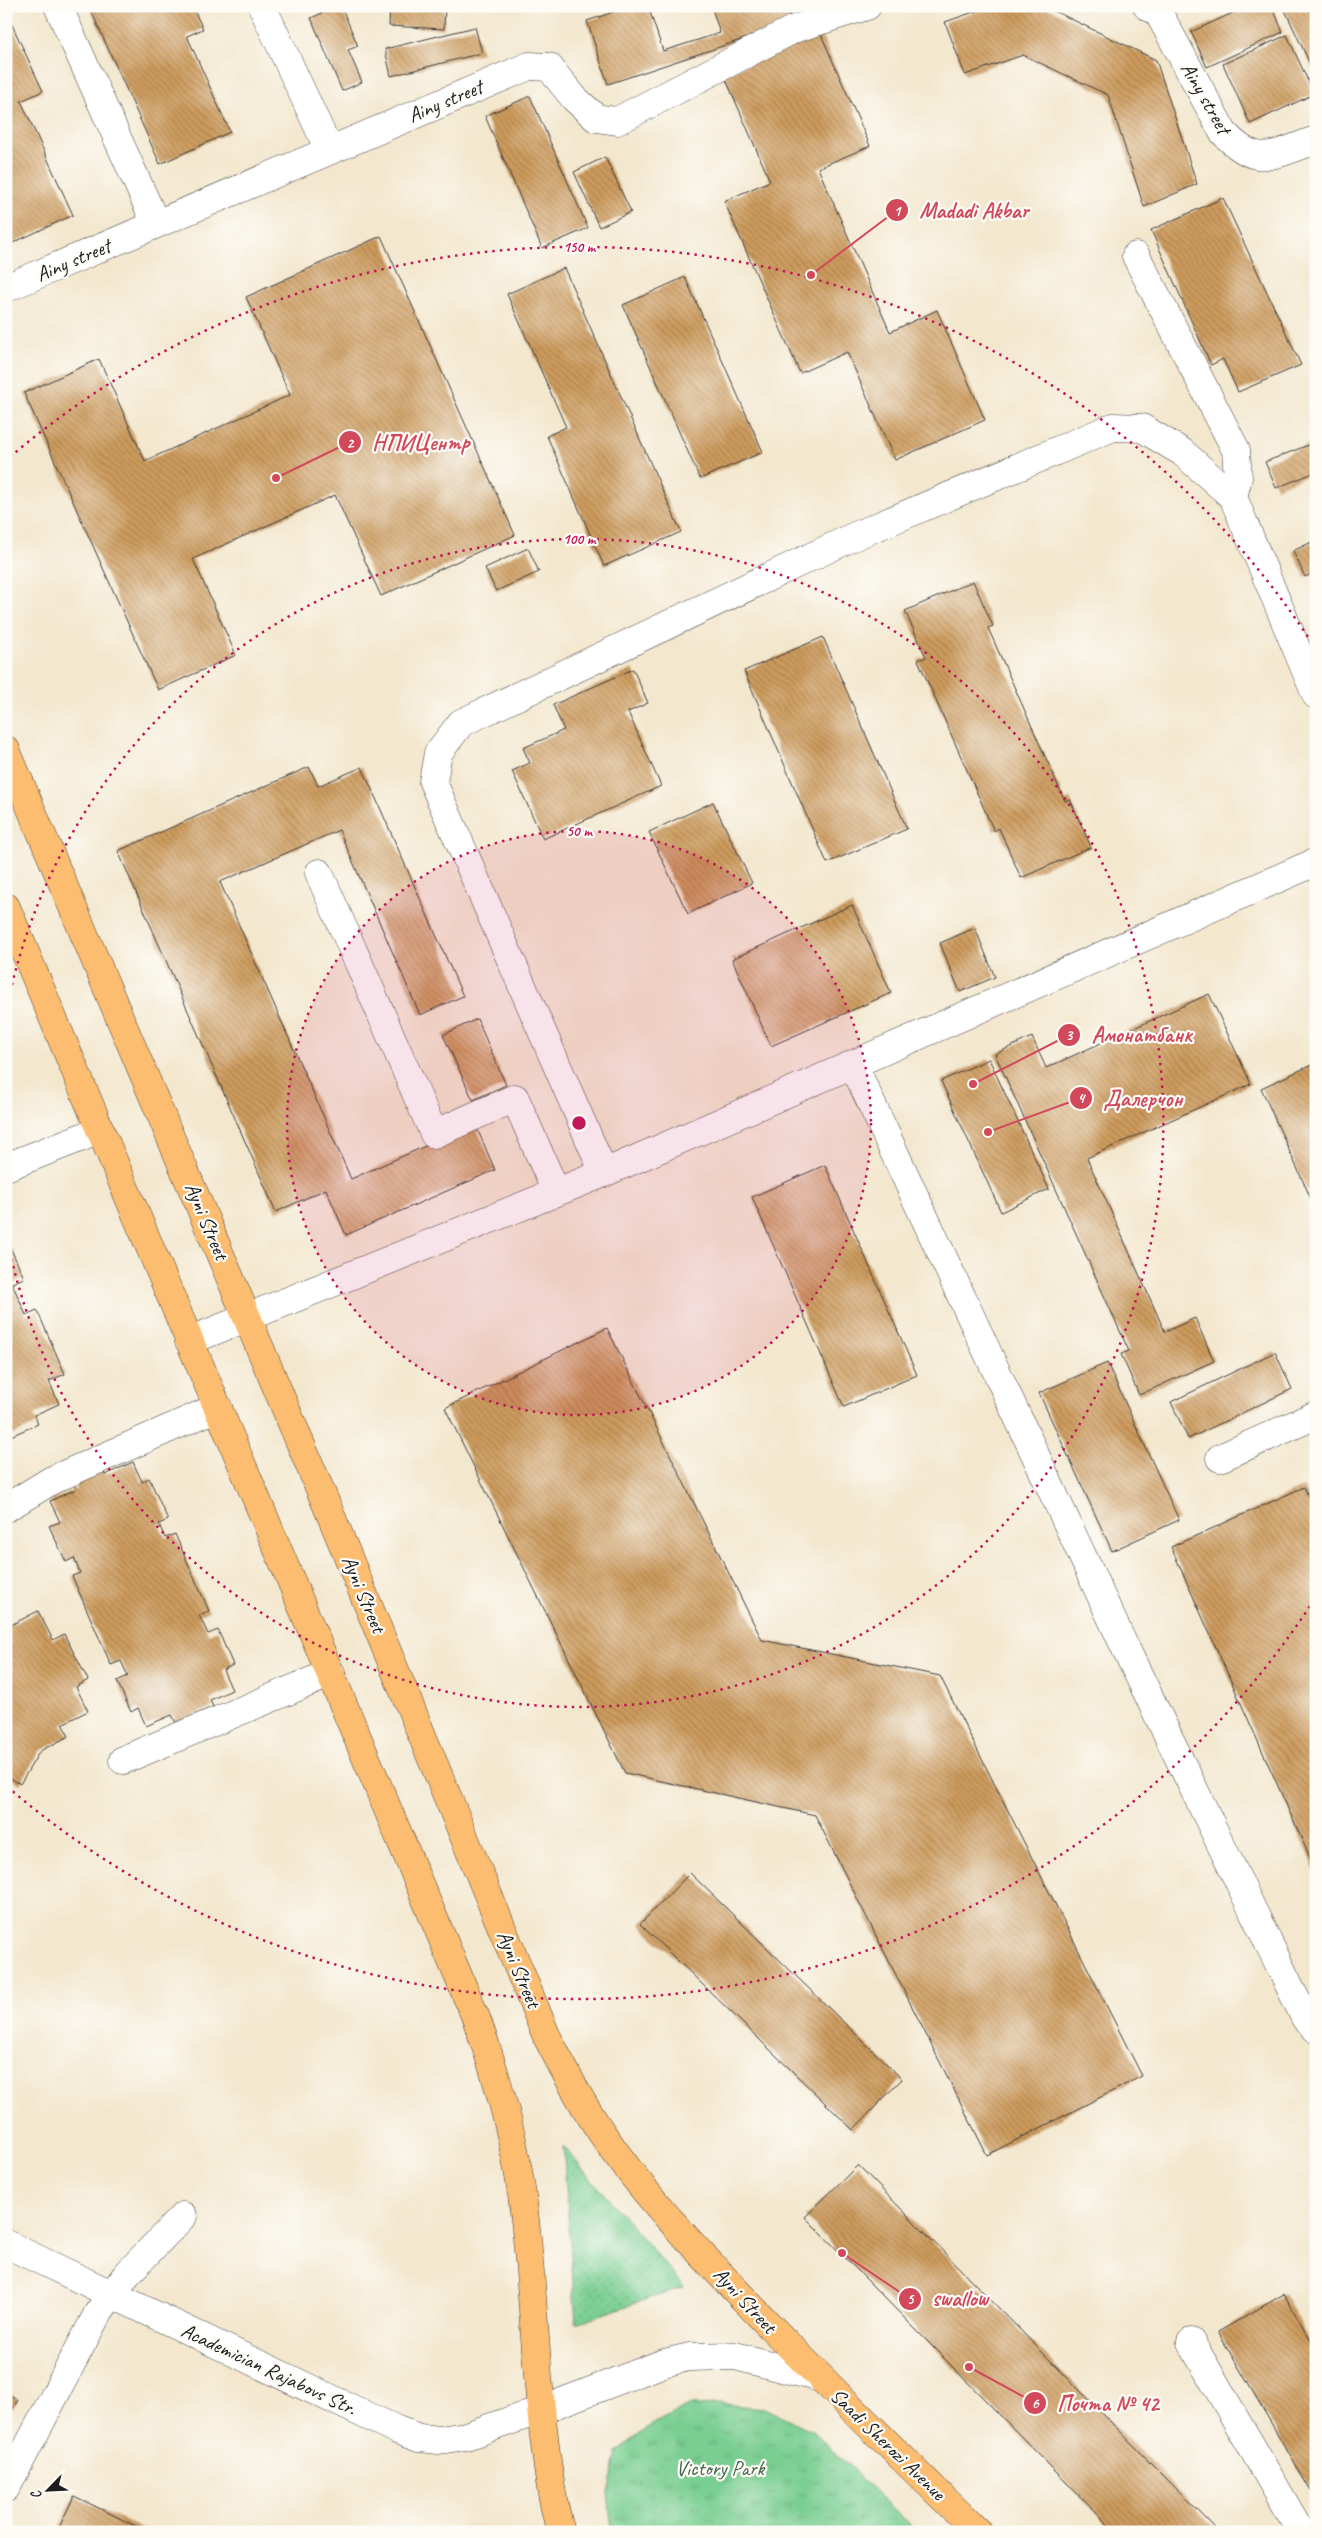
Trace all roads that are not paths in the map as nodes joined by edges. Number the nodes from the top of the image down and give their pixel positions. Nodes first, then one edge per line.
1 (58, 6) edge
2 (262, 6) edge
3 (867, 6) edge
4 (1147, 6) edge
5 (1316, 140) edge
6 (329, 150) junction
7 (156, 224) junction
8 (1136, 256) dead end
9 (6, 288) edge
10 (1233, 497) junction
11 (1316, 695) edge
12 (6, 750) edge
13 (1316, 862) edge
14 (319, 873) dead end
15 (6, 907) edge
16 (853, 1064) junction
17 (100, 1130) junction
18 (6, 1167) edge
19 (604, 1173) junction
20 (556, 1192) junction
21 (248, 1318) junction
22 (189, 1341) junction
23 (218, 1407) junction
24 (1316, 1415) edge
25 (1220, 1458) dead end
26 (6, 1508) edge
27 (331, 1673) junction
28 (123, 1760) dead end
29 (1316, 2029) edge
30 (183, 2216) dead end
31 (6, 2244) edge
32 (111, 2294) junction
33 (1191, 2342) dead end
34 (820, 2378) junction
35 (541, 2410) junction
36 (6, 2488) edge
37 (562, 2532) edge
38 (978, 2532) edge
39 (1301, 2532) edge

1 - 7 street
2 - 6 street
3 - 6 street, Ainy street
4 - 5 street, Ainy street
6 - 7 street, Ainy street
7 - 9 street, Ainy street
8 - 10 street
10 - 11 street
10 - 19 street
12 - 21 highway, Ayni Street
13 - 16 street
14 - 20 street
15 - 17 highway
16 - 19 street
16 - 29 street
17 - 18 street
17 - 22 highway
19 - 20 street
20 - 21 street
21 - 22 street
21 - 34 highway, Ayni Street
22 - 23 highway
23 - 26 street
23 - 27 highway
24 - 25 street
27 - 28 street
27 - 35 highway
30 - 32 street
31 - 32 street, Academician Rajabovs Str.
32 - 35 street, Academician Rajabovs Str.
32 - 36 street
33 - 39 street
34 - 35 street, Academician Rajabovs Str.
34 - 38 highway, Saadi Sherozi Avenue
35 - 37 highway

